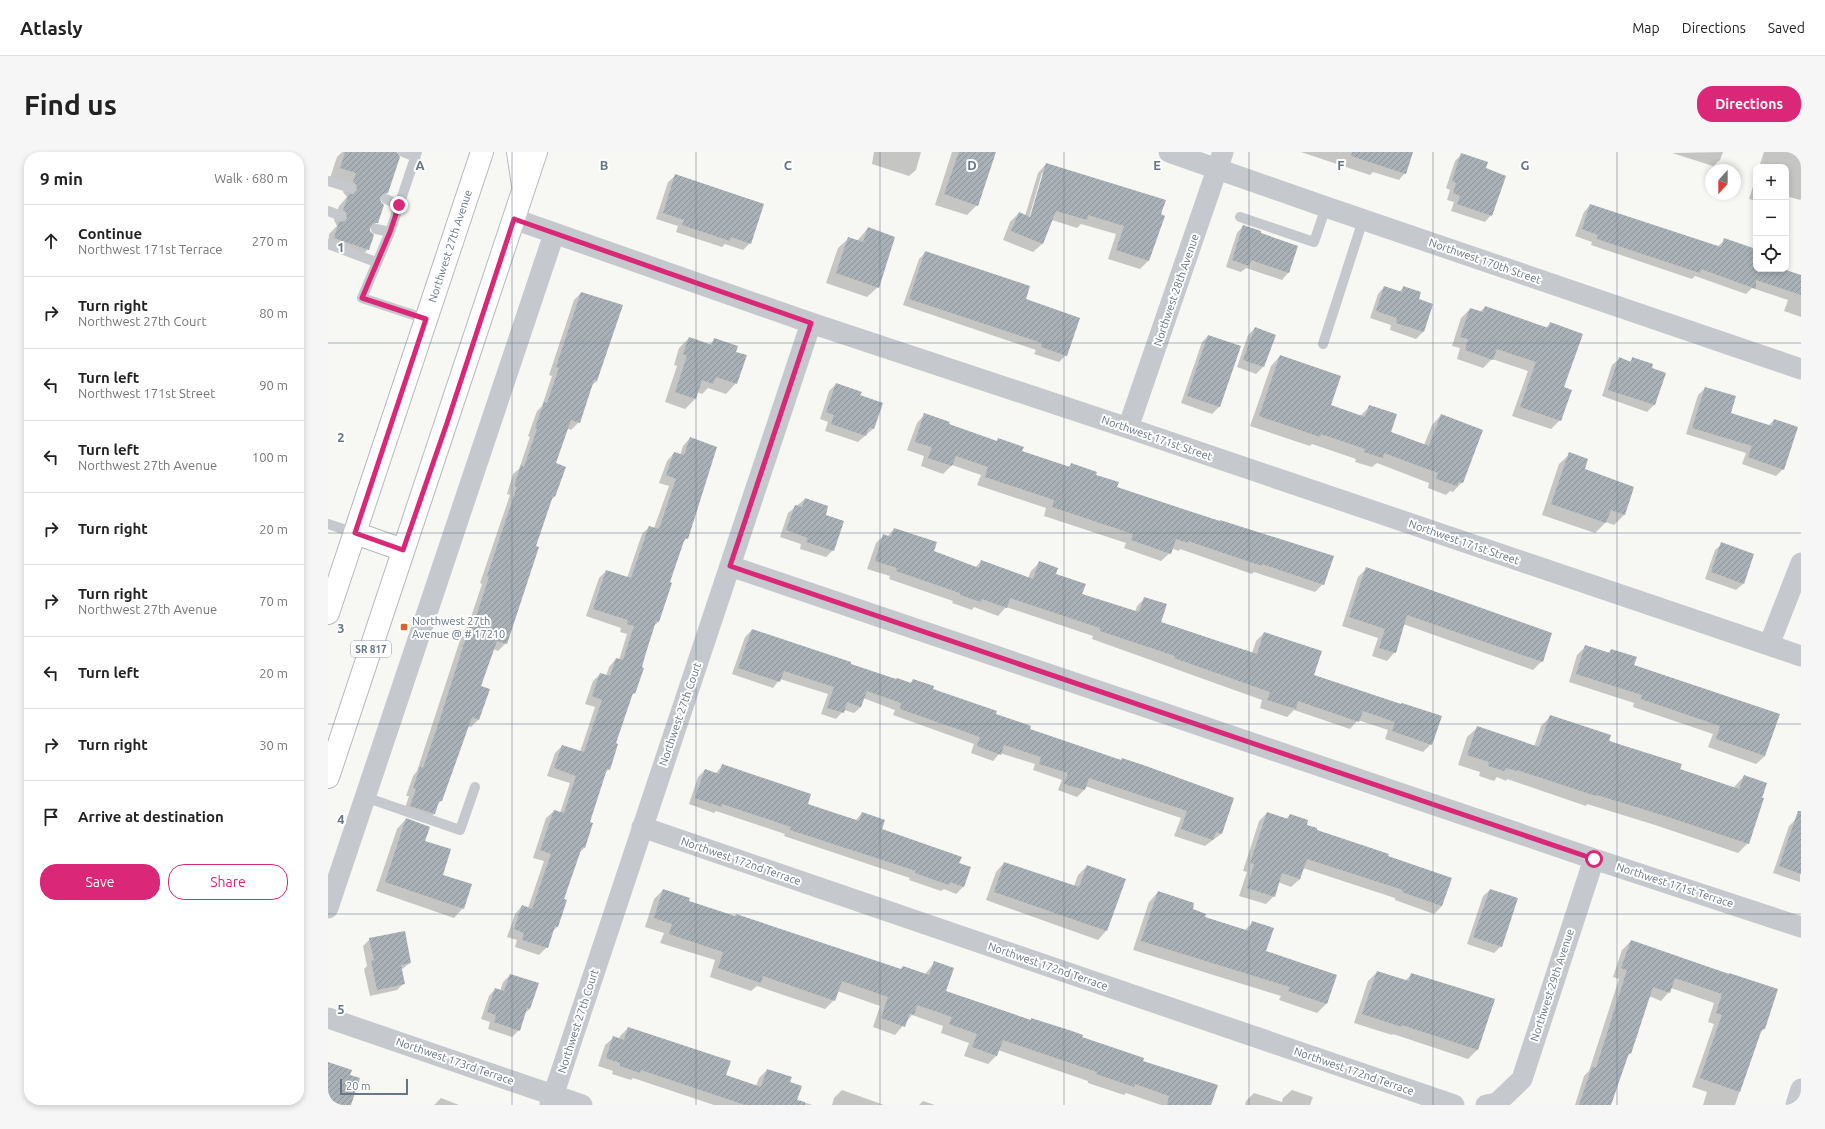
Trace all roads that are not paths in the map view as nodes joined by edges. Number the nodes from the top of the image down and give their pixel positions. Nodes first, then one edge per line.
1 (403, 152) edge
2 (482, 152) edge
3 (518, 152) edge
4 (536, 152) edge
5 (1169, 152) edge
6 (416, 154) edge
7 (1220, 160) edge
8 (328, 181) edge
9 (351, 188) dead end
10 (524, 190) junction
11 (386, 199) dead end
12 (399, 205) junction
13 (1326, 207) junction
14 (328, 211) edge
15 (341, 216) dead end
16 (1240, 217) dead end
17 (514, 219) junction
18 (1363, 220) junction
19 (376, 229) dead end
20 (390, 232) junction
21 (554, 234) junction
22 (328, 244) edge
23 (376, 262) junction
24 (426, 319) junction
25 (811, 323) junction
26 (1323, 344) dead end
27 (1801, 369) edge
28 (1128, 428) junction
29 (328, 524) edge
30 (355, 533) junction
31 (403, 550) junction
32 (1801, 563) edge
33 (730, 566) junction
34 (328, 613) edge
35 (1769, 645) junction
36 (1801, 656) edge
37 (328, 777) edge
38 (476, 787) dead end
39 (365, 797) junction
40 (642, 827) junction
41 (1594, 859) junction
42 (328, 908) edge
43 (1801, 927) edge
44 (328, 1018) edge
45 (1801, 1089) edge
46 (552, 1100) edge
47 (1491, 1104) edge
48 (582, 1105) edge
49 (1454, 1105) edge
50 (1796, 1105) edge

1 - 6 lane
2 - 24 main road, Northwest 27th Avenue
3 - 10 main road
4 - 10 main road, SR 817
5 - 7 street, Northwest 170th Street
6 - 12 lane
7 - 13 street, Northwest 170th Street
7 - 28 street, Northwest 28th Avenue
8 - 9 lane
10 - 17 main road, SR 817
11 - 12 lane
12 - 20 lane
13 - 16 lane
13 - 18 street, Northwest 170th Street
14 - 15 lane
17 - 21 street, Northwest 171st Street
17 - 31 main road, SR 817
18 - 26 lane
18 - 27 street, Northwest 170th Street
19 - 20 lane
20 - 23 lane
21 - 25 street, Northwest 171st Street
21 - 39 street
22 - 23 lane
23 - 24 lane
24 - 30 main road, Northwest 27th Avenue
25 - 28 street, Northwest 171st Street
25 - 33 street, Northwest 27th Court
28 - 35 street, Northwest 171st Street
29 - 30 lane
30 - 31 main road
30 - 34 main road, Northwest 27th Avenue
31 - 37 main road, SR 817
32 - 35 street
33 - 40 street, Northwest 27th Court
33 - 41 street, Northwest 171st Terrace
35 - 36 street, Northwest 171st Street
38 - 39 lane
39 - 42 street
40 - 46 street, Northwest 27th Court
40 - 49 street, Northwest 172nd Terrace
41 - 43 street, Northwest 171st Terrace
41 - 47 street, Northwest 29th Avenue
44 - 46 street, Northwest 173rd Terrace
45 - 50 street
46 - 48 street, Northwest 173rd Terrace

